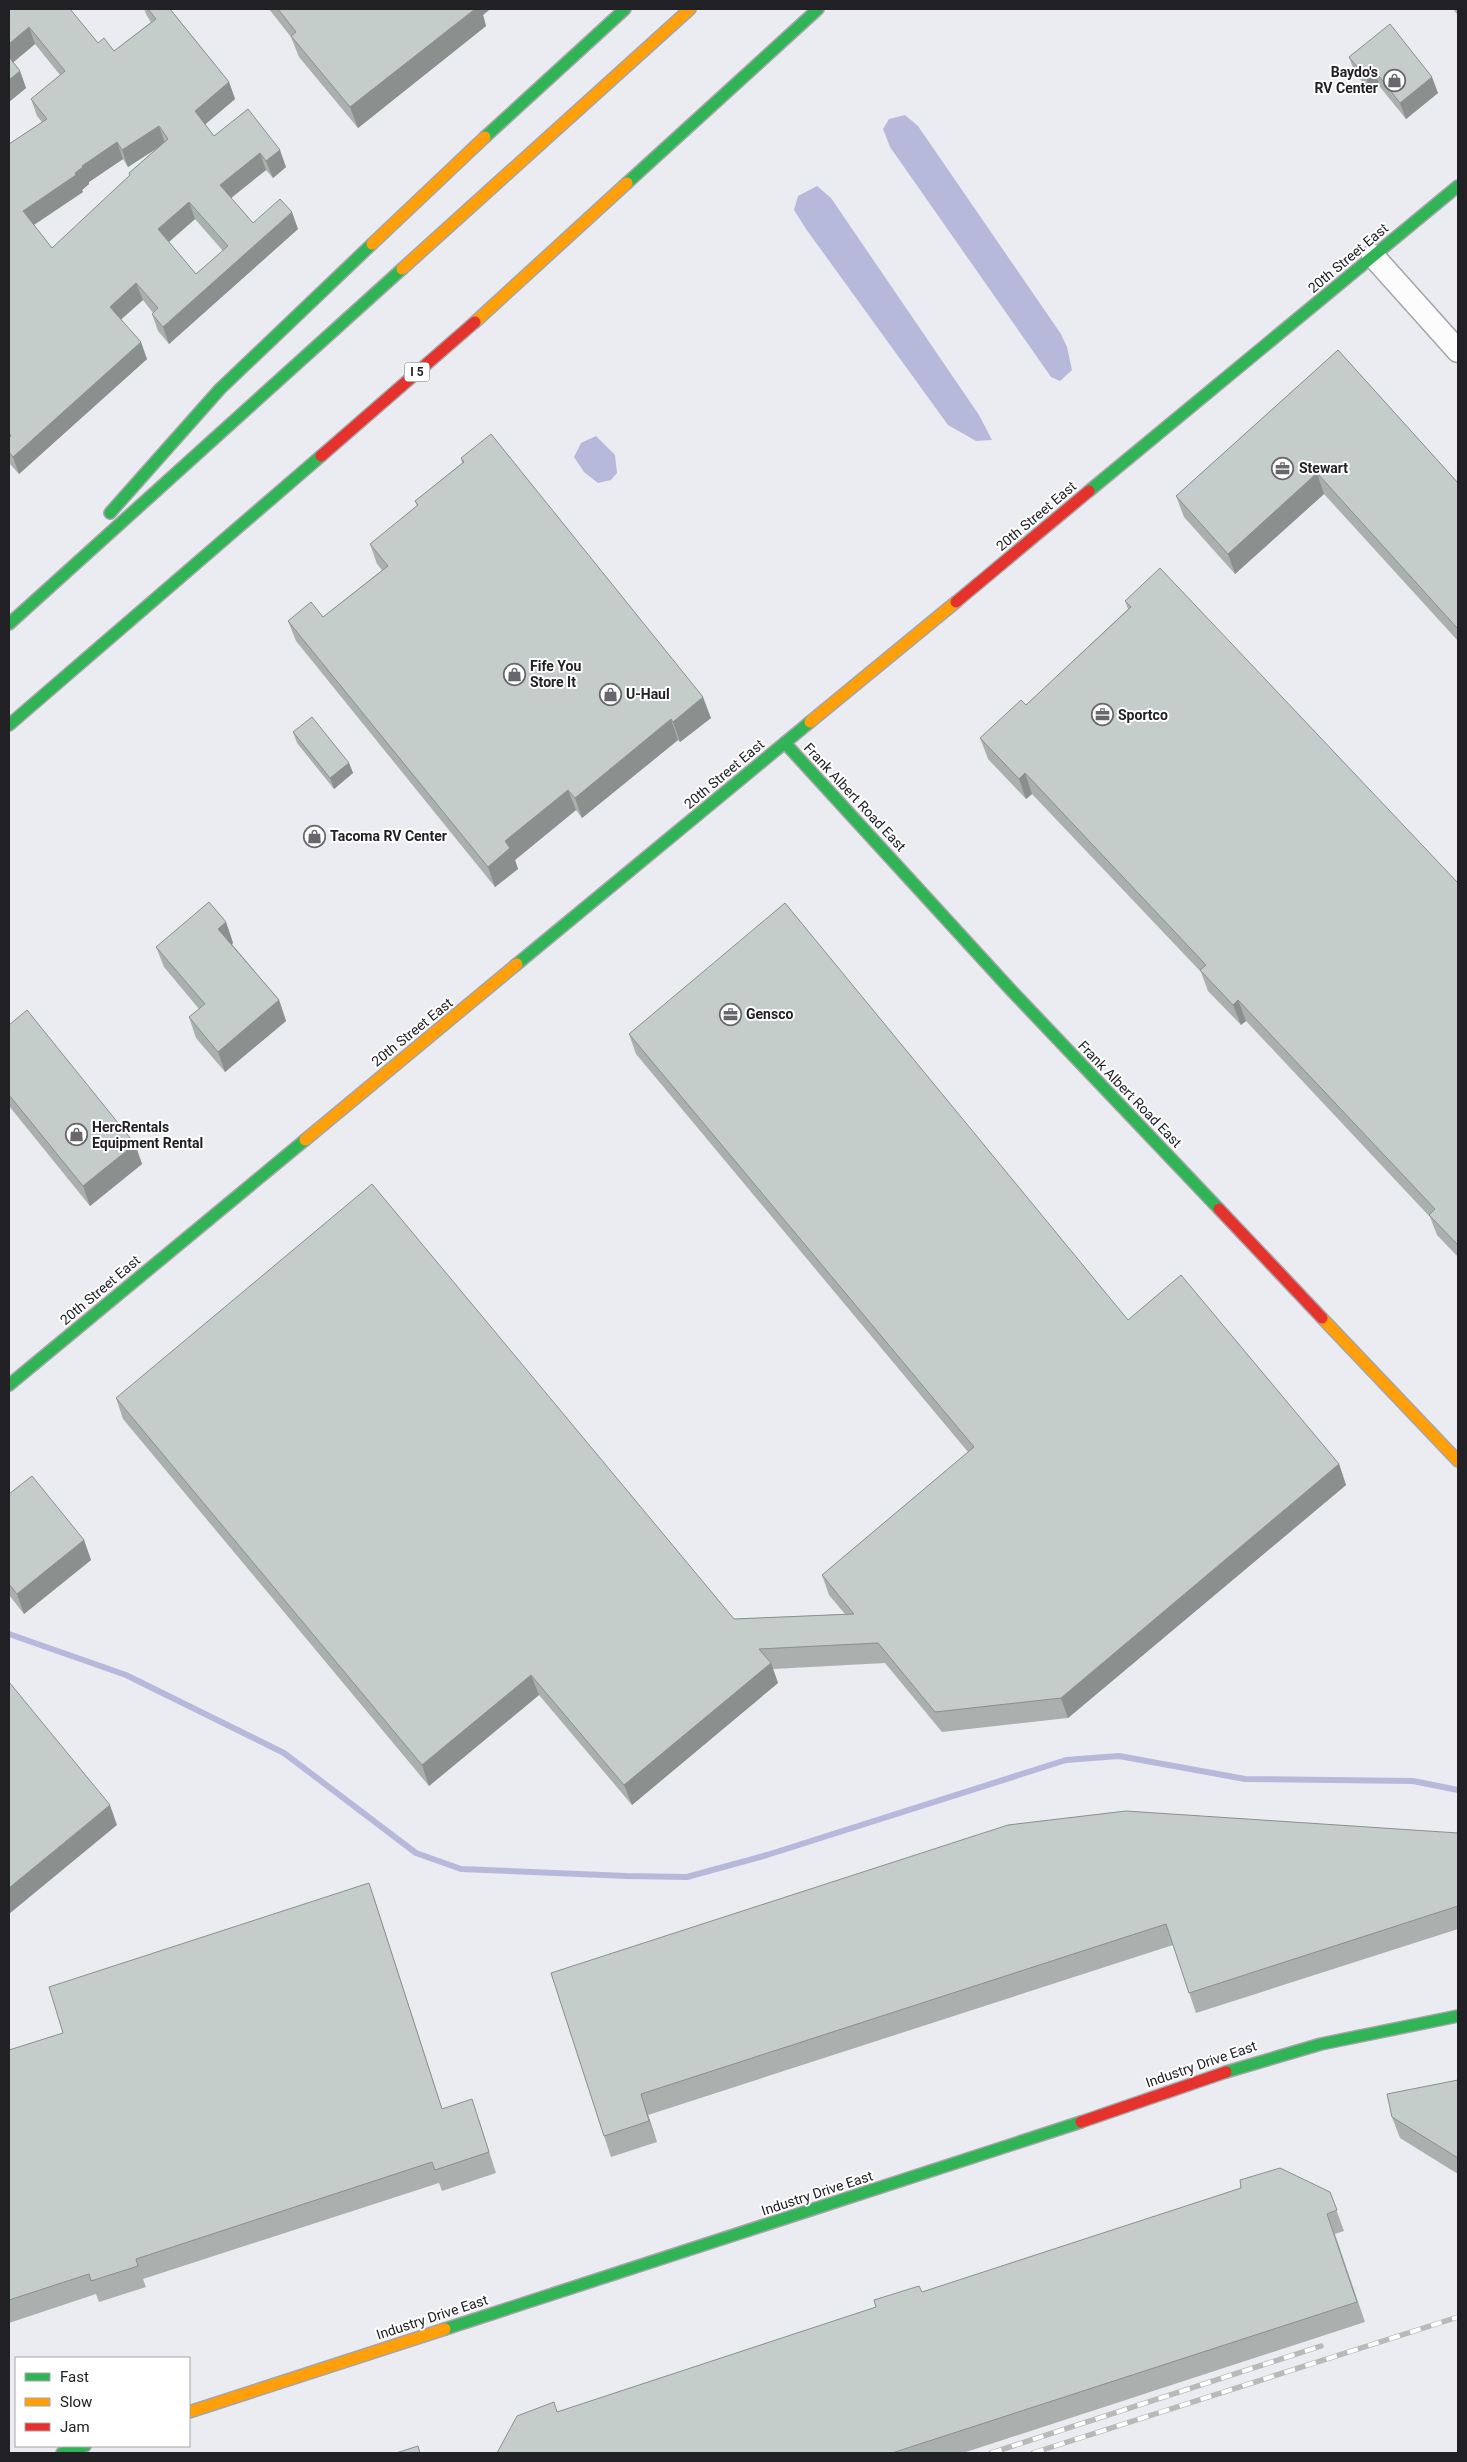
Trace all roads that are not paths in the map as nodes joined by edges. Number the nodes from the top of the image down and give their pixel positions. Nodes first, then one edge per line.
1 (625, 9) edge
2 (690, 9) edge
3 (818, 9) edge
4 (1458, 186) edge
5 (1373, 256) junction
6 (1458, 351) edge
7 (101, 522) dead end
8 (88, 537) dead end
9 (12, 621) edge
10 (9, 726) edge
11 (785, 743) junction
12 (9, 1385) edge
13 (1458, 1461) edge
14 (1458, 2016) edge
15 (190, 2412) edge
16 (82, 2447) edge
17 (62, 2453) edge

1 - 7 main road
2 - 9 main road
3 - 10 main road, I 5
4 - 5 main road, 20th Street East
5 - 6 street
5 - 11 main road, 20th Street East
8 - 9 main road
11 - 12 main road, 20th Street East
11 - 13 main road, Frank Albert Road East
14 - 15 main road, Industry Drive East
16 - 17 main road

